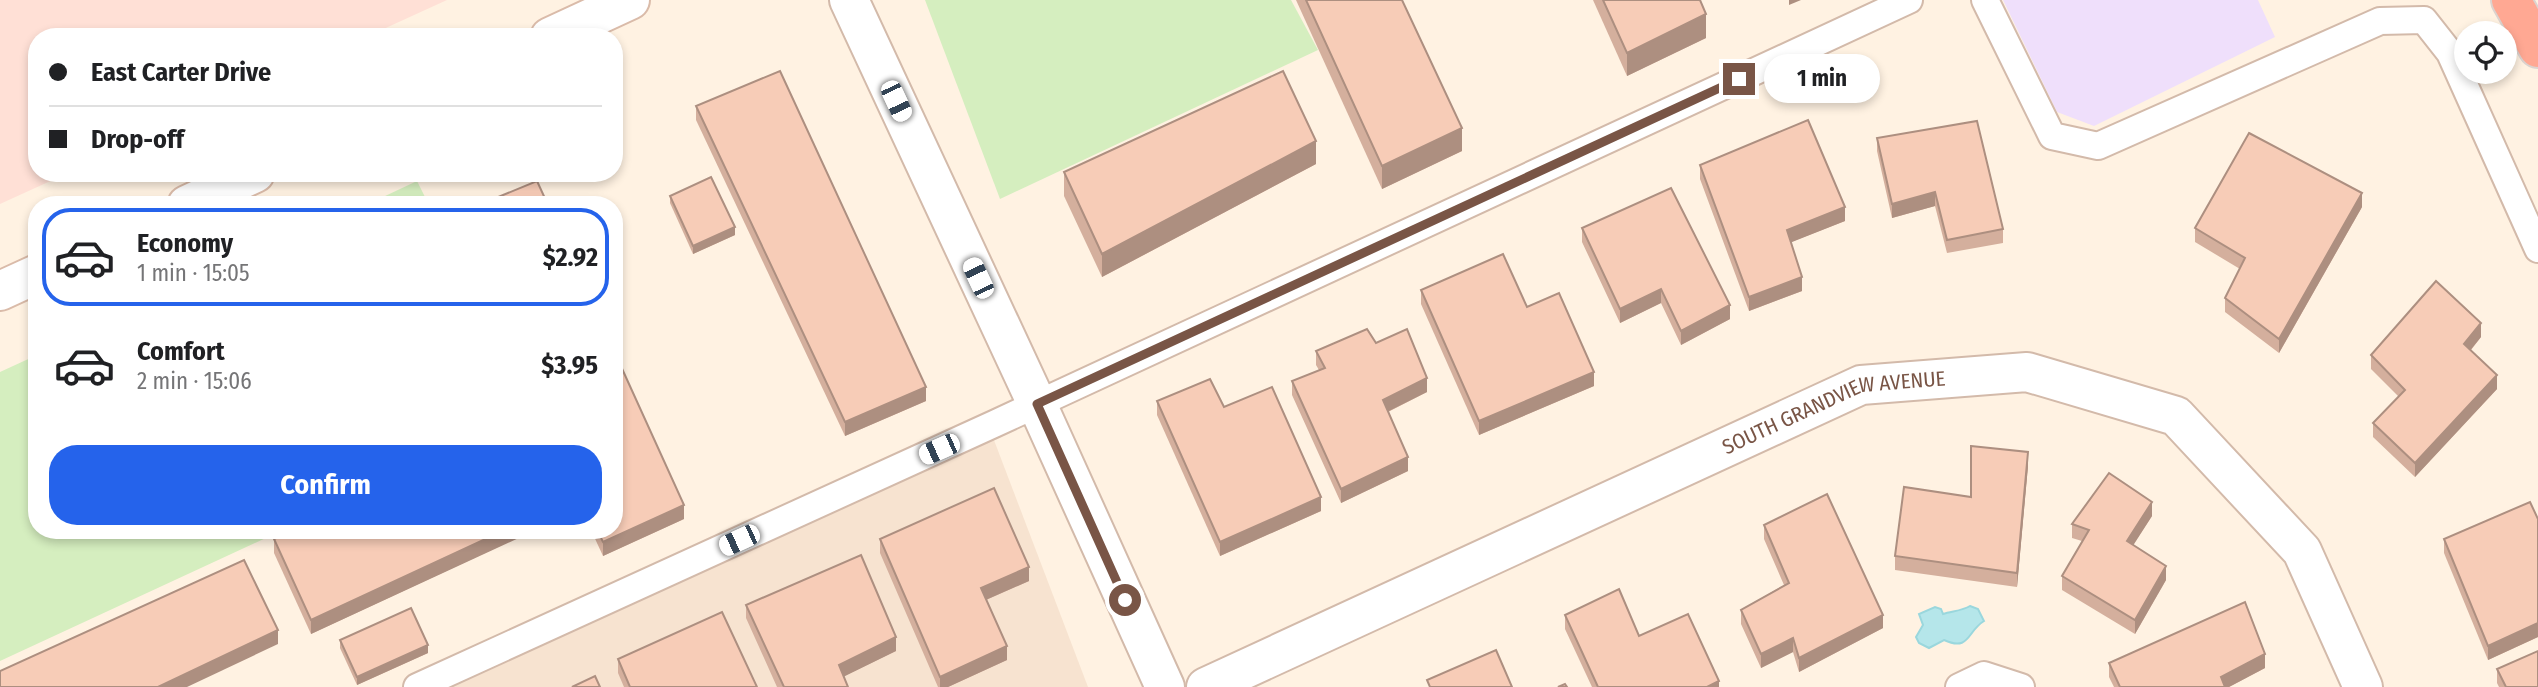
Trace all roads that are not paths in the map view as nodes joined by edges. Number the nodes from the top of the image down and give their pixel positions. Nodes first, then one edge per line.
1 (629, 0) edge
2 (849, 0) edge
3 (1909, 0) edge
4 (1986, 0) edge
5 (2511, 0) edge
6 (569, 28) edge
7 (2538, 48) edge
8 (236, 182) edge
9 (206, 196) edge
10 (2538, 249) edge
11 (28, 278) edge
12 (0, 291) edge
13 (1037, 404) junction
14 (417, 687) edge
15 (1164, 687) edge
16 (1206, 687) edge
17 (1959, 687) edge
18 (2021, 687) edge
19 (2362, 687) edge

1 - 6 street
2 - 13 street
3 - 13 lane
4 - 10 lane
5 - 7 highway
8 - 9 street
11 - 12 street
13 - 14 lane
13 - 15 street
16 - 19 street, SOUTH GRANDVIEW AVENUE
17 - 18 lane

